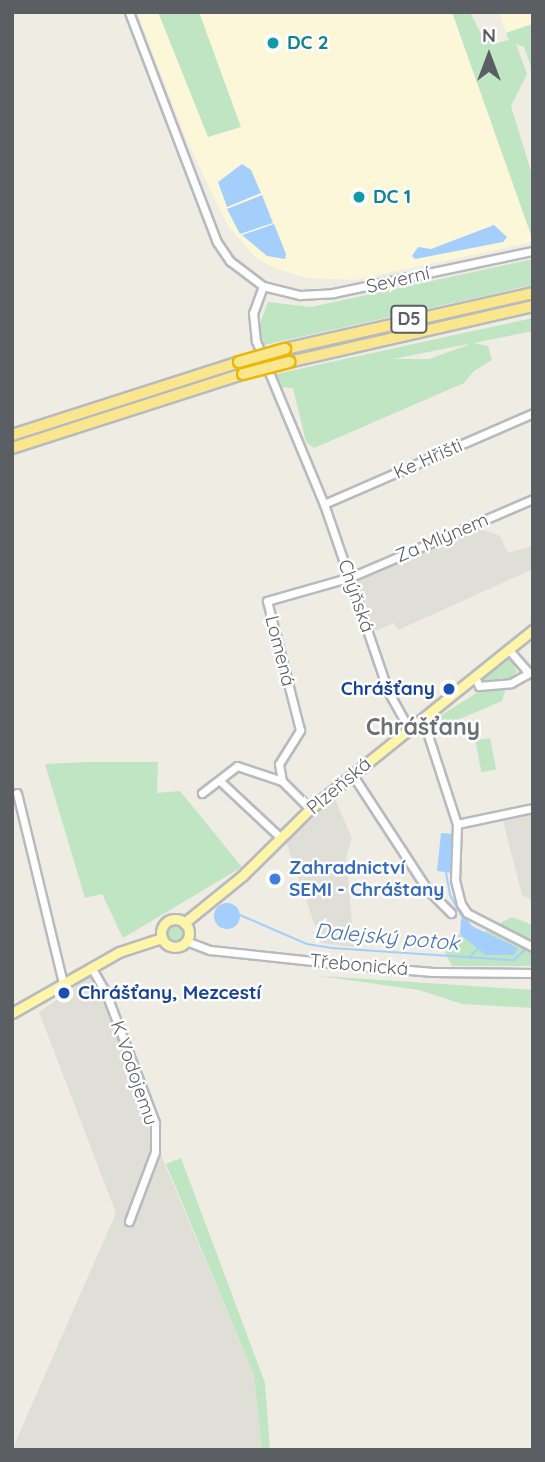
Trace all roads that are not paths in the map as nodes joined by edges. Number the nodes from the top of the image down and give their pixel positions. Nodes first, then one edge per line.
1 (129, 12) edge
2 (533, 251) edge
3 (263, 286) junction
4 (533, 293) edge
5 (533, 306) edge
6 (533, 413) edge
7 (12, 435) edge
8 (12, 448) edge
9 (533, 499) edge
10 (324, 505) junction
11 (351, 577) junction
12 (533, 630) edge
13 (508, 649) junction
14 (531, 672) edge
15 (475, 677) junction
16 (409, 729) junction
17 (428, 735) dead end
18 (352, 775) junction
19 (220, 781) junction
20 (282, 781) junction
21 (17, 793) dead end
22 (202, 793) dead end
23 (310, 808) junction
24 (533, 808) edge
25 (457, 824) junction
26 (281, 838) junction
27 (451, 913) dead end
28 (184, 923) junction
29 (162, 938) junction
30 (186, 941) junction
31 (531, 945) edge
32 (91, 967) junction
33 (533, 973) edge
34 (63, 983) junction
35 (12, 1013) edge
36 (129, 1221) dead end

1 - 3 street
2 - 3 street, Severní
3 - 10 street, Chýňská
4 - 7 highway, D5, bridge
5 - 8 highway, D5, bridge
6 - 10 street, Ke Hřišti
9 - 11 street, Za Mlýnem
10 - 11 street, Chýňská
11 - 16 street, Chýňská
11 - 20 street, Lomená
12 - 13 main road, Plzeňská
13 - 14 street
13 - 15 main road, Plzeňská
14 - 15 street
15 - 16 main road, Plzeňská
16 - 18 main road, Plzeňská
17 - 25 street
18 - 23 main road, Plzeňská
18 - 27 street
19 - 20 street
19 - 22 street
19 - 26 street
20 - 23 street
21 - 34 street
23 - 26 main road, Plzeňská
24 - 25 street
25 - 31 street
26 - 28 main road, Plzeňská
28 - 29 main road, Plzeňská
28 - 30 main road
29 - 30 main road, Plzeňská
29 - 32 main road, Plzeňská
30 - 33 street, Třebonická
32 - 34 main road, Plzeňská
32 - 36 street, K Vodojemu
34 - 35 main road, Plzeňská

